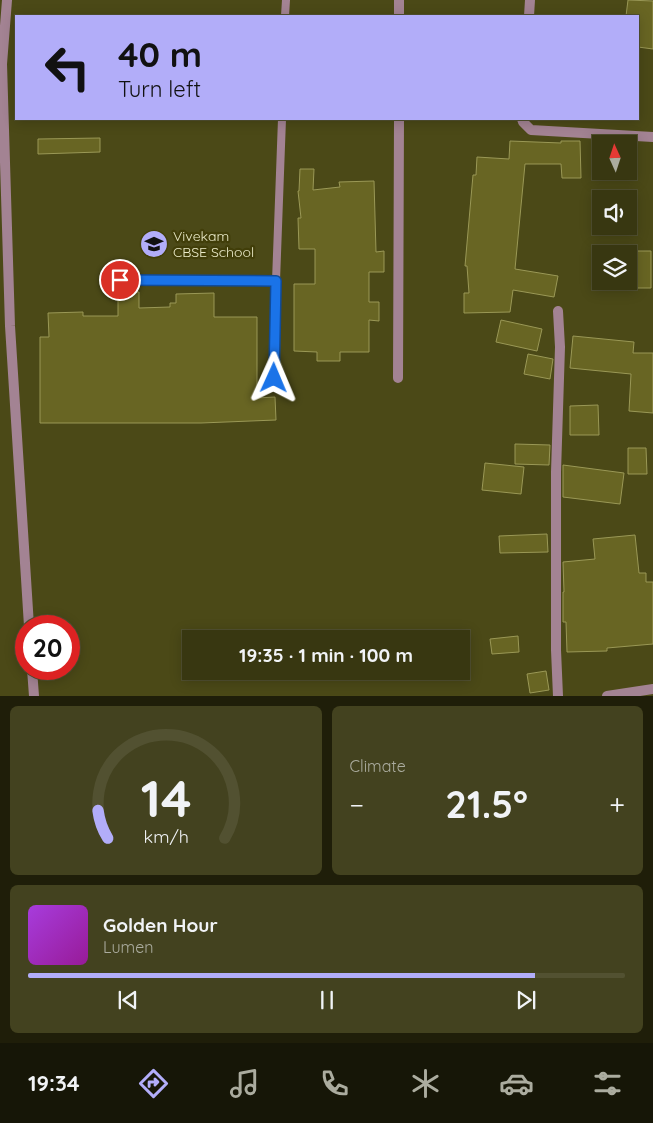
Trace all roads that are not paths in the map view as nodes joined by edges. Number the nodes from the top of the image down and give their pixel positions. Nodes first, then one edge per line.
1 (7, 0) edge
2 (286, 0) edge
3 (399, 0) edge
4 (530, 0) edge
5 (285, 15) edge
6 (399, 15) edge
7 (529, 15) edge
8 (282, 120) edge
9 (399, 120) edge
10 (522, 120) edge
11 (653, 137) edge
12 (120, 280) dead end
13 (276, 281) junction
14 (558, 311) dead end
15 (274, 378) dead end
16 (398, 378) dead end
17 (28, 615) edge
18 (33, 680) edge
19 (653, 689) edge
20 (34, 696) edge
21 (558, 696) edge
22 (607, 696) edge

1 - 17 street
2 - 5 lane
3 - 6 street
4 - 7 street
8 - 13 lane
9 - 16 street
10 - 11 street
12 - 13 lane
13 - 15 lane
14 - 21 street
18 - 20 street
19 - 22 street

